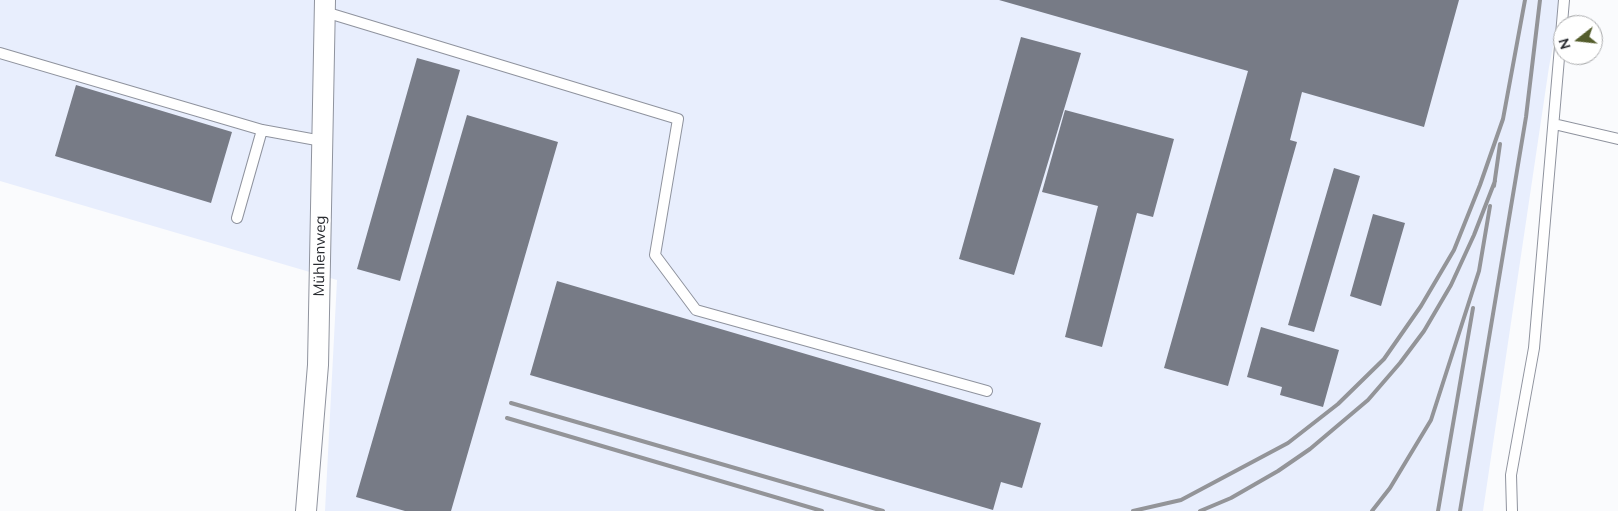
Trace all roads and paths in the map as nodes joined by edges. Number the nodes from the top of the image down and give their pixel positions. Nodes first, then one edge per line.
1 (1564, 0) edge
2 (325, 6) edge
3 (0, 53) edge
4 (1554, 124) junction
5 (262, 130) junction
6 (1618, 139) edge
7 (322, 141) junction
8 (237, 218) dead end
9 (987, 391) dead end
10 (306, 511) edge
11 (1512, 511) edge

1 - 4 lane
2 - 7 street, Mühlenweg
2 - 9 lane
3 - 5 lane
4 - 6 lane
4 - 11 lane
5 - 7 lane
5 - 8 lane
7 - 10 street, Mühlenweg

